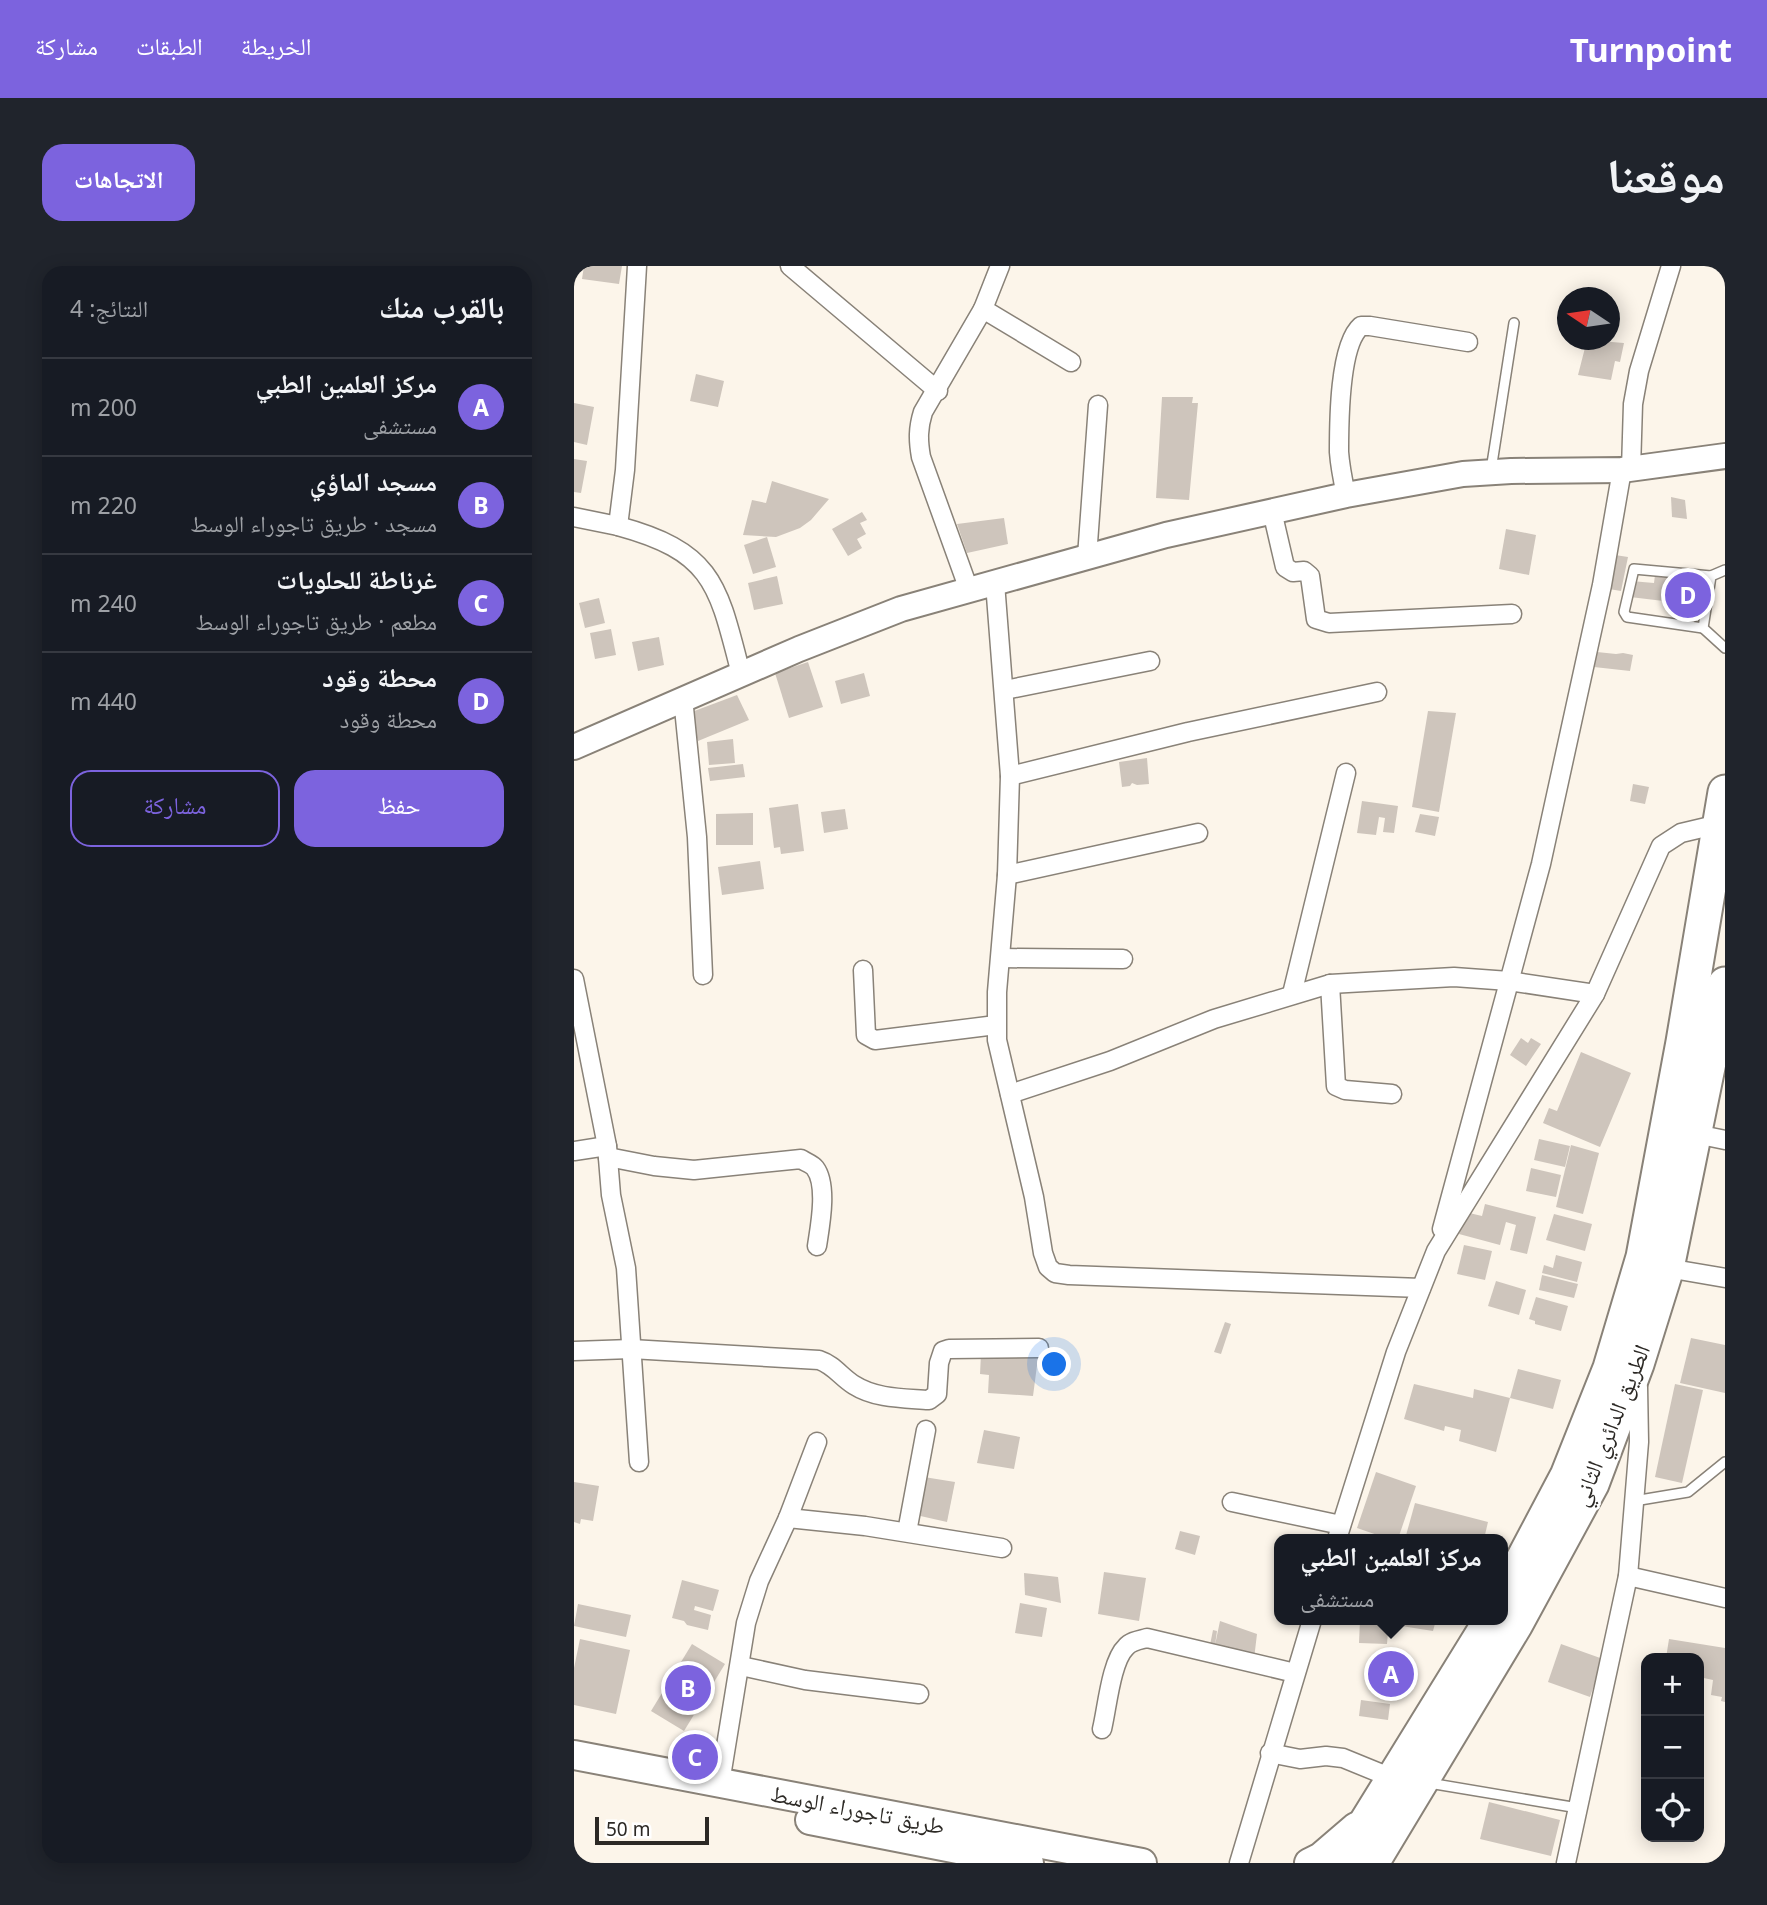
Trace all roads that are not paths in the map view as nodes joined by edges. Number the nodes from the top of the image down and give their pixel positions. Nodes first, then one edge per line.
1 (637, 266) edge
2 (790, 266) edge
3 (1000, 266) edge
4 (1671, 266) edge
5 (983, 309) junction
6 (1514, 323) dead end
7 (1468, 342) dead end
8 (1071, 362) dead end
9 (937, 391) junction
10 (1098, 405) dead end
11 (1725, 456) edge
12 (1626, 469) junction
13 (1491, 472) junction
14 (1346, 495) junction
15 (1272, 511) junction
16 (574, 517) edge
17 (618, 526) junction
18 (1087, 558) junction
19 (1725, 570) edge
20 (1711, 576) junction
21 (995, 583) junction
22 (969, 590) junction
23 (1512, 614) dead end
24 (1703, 628) junction
25 (1725, 648) edge
26 (1150, 661) dead end
27 (741, 674) junction
28 (1004, 690) junction
29 (1377, 692) dead end
30 (682, 698) junction
31 (574, 747) edge
32 (1346, 773) dead end
33 (1010, 776) junction
34 (1725, 792) edge
35 (1719, 824) junction
36 (1198, 833) dead end
37 (1007, 875) junction
38 (1001, 958) junction
39 (1123, 959) dead end
40 (863, 970) dead end
41 (703, 975) dead end
42 (574, 979) edge
43 (1509, 981) junction
44 (1330, 984) junction
45 (1725, 984) edge
46 (1292, 994) junction
47 (1595, 994) junction
48 (1722, 1019) edge
49 (996, 1025) junction
50 (1010, 1094) junction
51 (1392, 1094) dead end
52 (1710, 1137) edge
53 (574, 1151) edge
54 (608, 1151) junction
55 (817, 1246) dead end
56 (1436, 1251) junction
57 (1667, 1268) junction
58 (1725, 1278) edge
59 (1421, 1288) junction
60 (1039, 1348) dead end
61 (631, 1349) junction
62 (574, 1351) edge
63 (1637, 1364) junction
64 (926, 1430) dead end
65 (817, 1442) dead end
66 (639, 1462) dead end
67 (1725, 1462) edge
68 (1634, 1501) junction
69 (1232, 1502) dead end
70 (788, 1518) junction
71 (907, 1532) junction
72 (1339, 1532) edge
73 (1002, 1548) dead end
74 (1628, 1576) junction
75 (1508, 1588) edge
76 (1725, 1598) edge
77 (1310, 1625) edge
78 (1487, 1625) edge
79 (741, 1666) junction
80 (1295, 1673) junction
81 (919, 1694) dead end
82 (1102, 1729) dead end
83 (1270, 1753) junction
84 (574, 1762) edge
85 (1406, 1780) junction
86 (720, 1783) junction
87 (1578, 1808) junction
88 (1369, 1816) junction
89 (1029, 1863) edge
90 (1142, 1863) edge
91 (1239, 1863) edge
92 (1308, 1863) edge
93 (1341, 1863) edge
94 (1371, 1863) edge
95 (1566, 1863) edge

1 - 17 street
2 - 9 street
3 - 5 street
4 - 12 street
5 - 8 street
5 - 9 street
6 - 13 lane
7 - 14 street
9 - 22 street
10 - 18 street
11 - 12 street
12 - 13 street
12 - 43 street
13 - 14 street
14 - 15 street
15 - 18 street
15 - 23 street
16 - 17 street
17 - 27 street
18 - 21 street
19 - 20 lane
20 - 24 lane
20 - 24 lane
21 - 22 street
21 - 28 street
22 - 27 street
24 - 25 lane
26 - 28 street
27 - 30 street
28 - 33 street
29 - 33 street
30 - 31 street
30 - 41 street
32 - 46 street
33 - 37 street
34 - 35 highway, الطريق الدائري الثاني
35 - 47 street
35 - 75 highway, الطريق الدائري الثاني
36 - 37 street
37 - 38 street
38 - 39 street
38 - 49 street
40 - 49 street
42 - 54 street
43 - 44 street
43 - 47 street
43 - 56 street
44 - 46 street
44 - 51 street
45 - 48 highway, الطريق الدائري الثاني
46 - 50 street
47 - 56 street
48 - 52 highway, الطريق الدائري الثاني
49 - 50 street
50 - 59 street
52 - 57 highway, الطريق الدائري الثاني
53 - 54 street
54 - 55 street
54 - 61 street
56 - 59 street
57 - 58 street
57 - 63 highway, الطريق الدائري الثاني
59 - 72 street
60 - 61 street
61 - 62 street
61 - 66 street
63 - 68 street
63 - 85 highway, الطريق الدائري الثاني
64 - 71 street
65 - 70 street
67 - 68 lane
68 - 74 street
69 - 72 street
70 - 71 street
70 - 79 street
71 - 73 street
74 - 76 street
74 - 87 street
77 - 80 street
78 - 85 highway, الطريق الدائري الثاني
79 - 81 street
79 - 86 street
80 - 82 street
80 - 83 street
83 - 85 street
83 - 91 street
84 - 86 main road, طريق تاجوراء الوسط
84 - 89 main road, طريق تاجوراء الوسط
85 - 87 lane
85 - 88 highway, الطريق الدائري الثاني
85 - 94 highway, الطريق الدائري الثاني
86 - 90 main road, طريق تاجوراء الوسط
87 - 95 street
88 - 92 main road
88 - 93 highway, الطريق الدائري الثاني

